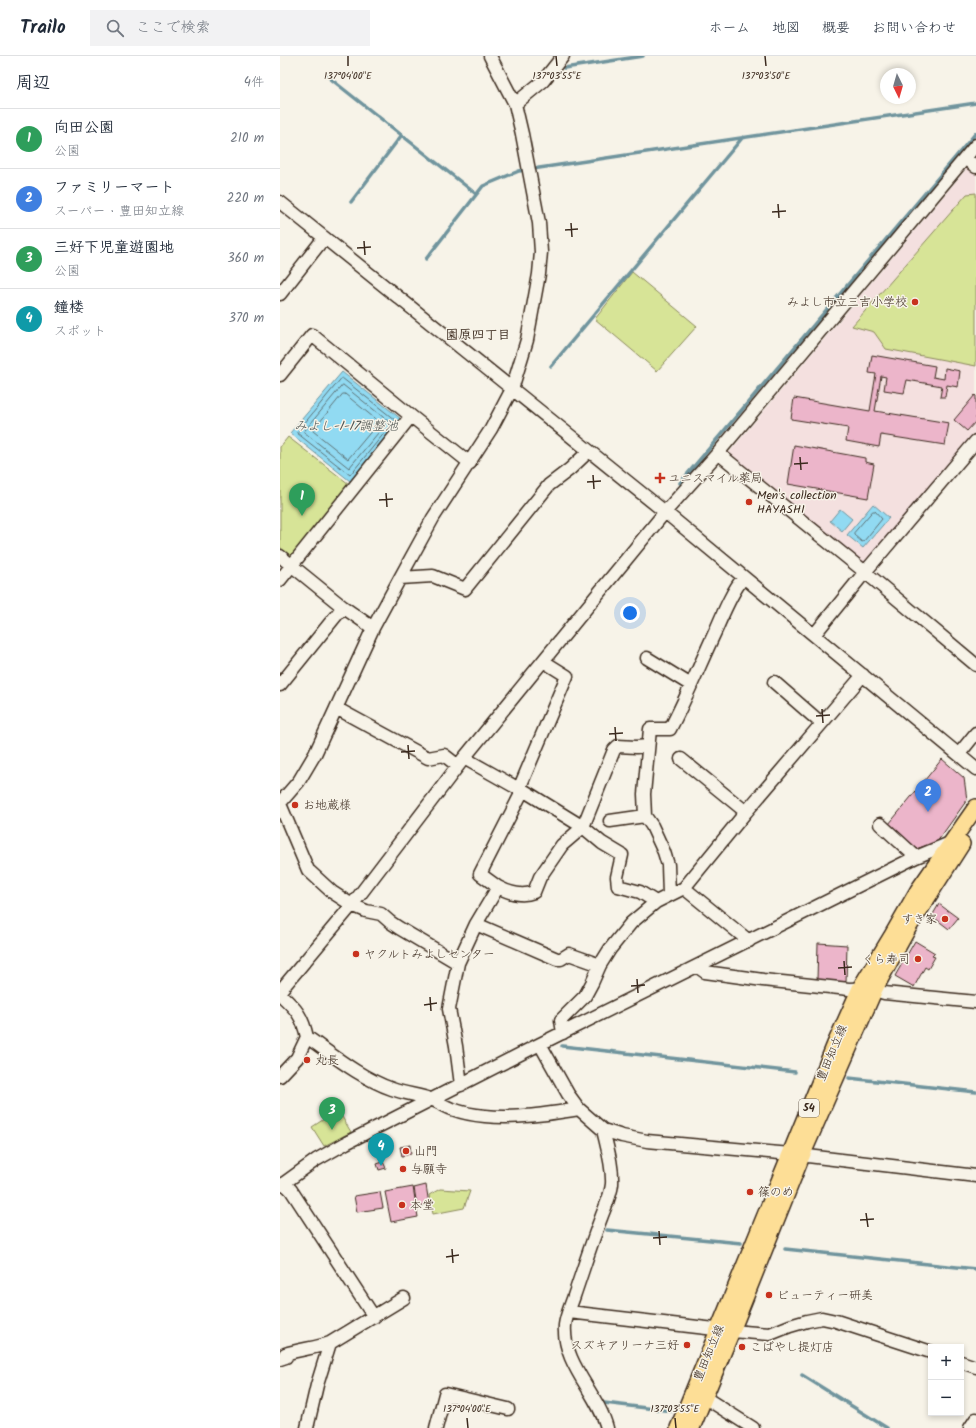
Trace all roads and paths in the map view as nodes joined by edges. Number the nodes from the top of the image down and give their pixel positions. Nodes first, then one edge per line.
1 (490, 56) edge
2 (563, 56) edge
3 (515, 104) junction
4 (976, 145) edge
5 (965, 158) junction
6 (976, 168) edge
7 (280, 202) edge
8 (324, 238) junction
9 (280, 294) edge
10 (280, 375) edge
11 (512, 389) junction
12 (411, 416) junction
13 (976, 441) edge
14 (589, 451) junction
15 (718, 453) junction
16 (971, 456) edge
17 (470, 462) junction
18 (665, 512) junction
19 (280, 556) edge
20 (292, 565) junction
21 (865, 572) junction
22 (400, 578) junction
23 (743, 578) junction
24 (280, 580) edge
25 (343, 607) junction
26 (373, 628) junction
27 (814, 635) junction
28 (646, 658) dead end
29 (543, 661) junction
30 (976, 665) edge
31 (862, 675) junction
32 (774, 682) dead end
33 (280, 685) edge
34 (691, 685) junction
35 (336, 708) junction
36 (821, 723) junction
37 (976, 733) edge
38 (648, 746) junction
39 (959, 754) junction
40 (681, 759) dead end
41 (461, 762) junction
42 (976, 769) edge
43 (521, 790) junction
44 (280, 803) edge
45 (976, 807) edge
46 (746, 812) junction
47 (645, 816) junction
48 (610, 821) dead end
49 (880, 824) dead end
50 (976, 824) edge
51 (584, 827) junction
52 (950, 843) junction
53 (916, 857) junction
54 (498, 887) junction
55 (684, 888) junction
56 (669, 895) junction
57 (656, 902) junction
58 (352, 905) junction
59 (476, 924) junction
60 (749, 941) junction
61 (458, 963) junction
62 (600, 965) junction
63 (698, 967) junction
64 (868, 989) junction
65 (280, 993) edge
66 (976, 1002) edge
67 (563, 1033) junction
68 (307, 1037) junction
69 (540, 1044) junction
70 (280, 1076) edge
71 (460, 1085) junction
72 (433, 1100) junction
73 (579, 1109) junction
74 (604, 1130) junction
75 (797, 1155) junction
76 (976, 1176) edge
77 (282, 1184) edge
78 (404, 1298) dead end
79 (569, 1312) junction
80 (374, 1317) junction
81 (726, 1330) junction
82 (330, 1342) junction
83 (928, 1351) edge
84 (282, 1353) edge
85 (964, 1363) edge
86 (976, 1367) edge
87 (704, 1397) junction
88 (508, 1409) dead end
89 (976, 1419) edge
90 (307, 1428) edge
91 (436, 1428) edge
92 (607, 1428) edge
93 (678, 1428) edge
94 (692, 1428) edge
95 (753, 1428) edge
96 (970, 1428) edge

1 - 3 street
2 - 3 street
3 - 11 street
4 - 5 street
5 - 6 street
5 - 15 street
7 - 8 street
8 - 9 street
8 - 11 street
10 - 12 street
11 - 14 street
11 - 17 street
12 - 17 street
12 - 20 street
13 - 16 street
14 - 18 street
14 - 22 street
15 - 18 street
15 - 21 street
16 - 21 street
17 - 22 street
18 - 23 street
18 - 29 street
19 - 20 street
20 - 24 street
20 - 25 street
21 - 27 street
21 - 30 street
22 - 26 street
23 - 27 street
23 - 34 street
25 - 26 street
25 - 33 street
26 - 35 street
27 - 31 street
28 - 34 street
29 - 41 street
29 - 43 street
31 - 36 street
31 - 39 street
32 - 36 street
34 - 38 street
35 - 41 street
35 - 44 street
36 - 46 street
37 - 39 street
38 - 47 street
38 - 51 street
39 - 42 street
40 - 46 street
41 - 43 street
41 - 58 street
43 - 51 street
43 - 54 street
44 - 58 street
45 - 52 main road, 豊田知立線 / 54
46 - 55 street
47 - 48 street
47 - 56 street
49 - 53 street
50 - 64 main road, 豊田知立線 / 54
51 - 54 street
51 - 57 street
52 - 53 street
52 - 64 main road, 豊田知立線 / 54
53 - 60 street
54 - 59 street
55 - 56 street
55 - 60 street
56 - 57 street
57 - 62 street
58 - 61 street
58 - 65 street
59 - 61 street
59 - 62 street
60 - 63 street
61 - 71 street
62 - 67 street
63 - 64 street
63 - 67 street
64 - 66 street
64 - 75 main road, 豊田知立線 / 54
65 - 68 street
67 - 69 street
68 - 70 street
68 - 72 street
69 - 71 street
69 - 73 street
71 - 72 street
72 - 73 street
72 - 77 street
73 - 74 street
74 - 75 street
74 - 79 street
75 - 76 street
75 - 81 main road, 豊田知立線 / 54
77 - 80 street
78 - 80 street
79 - 81 street
79 - 92 street
80 - 82 street
81 - 83 street
81 - 87 main road, 豊田知立線 / 54
81 - 93 main road, 豊田知立線 / 54
82 - 84 street
82 - 90 street
85 - 86 street
87 - 94 main road, 豊田知立線 / 54
87 - 95 street
88 - 91 street
89 - 96 street

